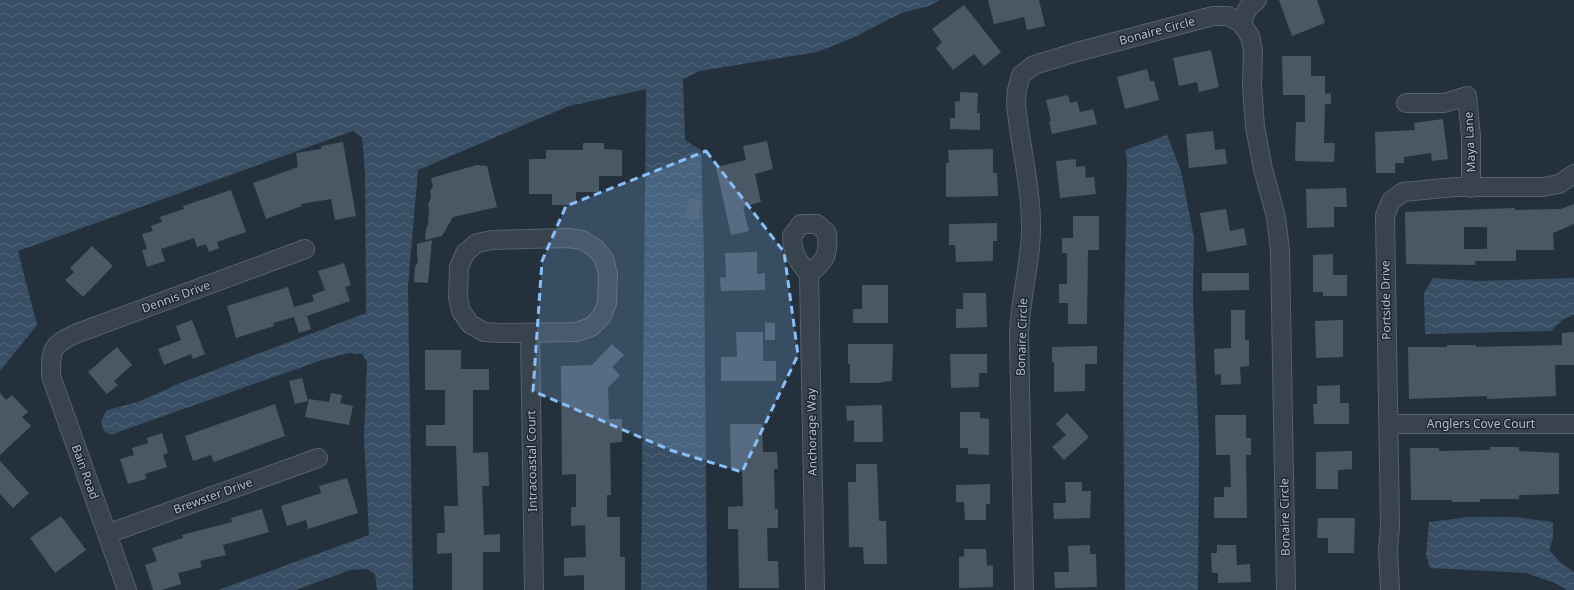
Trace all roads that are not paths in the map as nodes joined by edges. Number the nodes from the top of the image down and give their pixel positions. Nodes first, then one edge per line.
1 (1258, 0) edge
2 (1241, 23) junction
3 (1406, 103) dead end
4 (1574, 174) edge
5 (1471, 188) junction
6 (305, 249) dead end
7 (809, 274) dead end
8 (530, 333) junction
9 (51, 352) joint
10 (1388, 424) junction
11 (1574, 424) edge
12 (318, 458) dead end
13 (107, 534) junction
14 (127, 590) edge
15 (534, 590) edge
16 (815, 590) edge
17 (1024, 590) edge
18 (1286, 590) edge
19 (1390, 590) edge

1 - 2 street
2 - 17 street, Bonaire Circle
2 - 18 street, Bonaire Circle
3 - 5 street, Maya Lane
4 - 5 street, Portside Drive
5 - 10 street, Portside Drive
6 - 9 street, Dennis Drive
7 - 16 street, Anchorage Way
8 - 8 street
8 - 15 street, Intracoastal Court
9 - 13 street, Bain Road
10 - 11 street, Anglers Cove Court
10 - 19 street, Portside Drive
12 - 13 street, Brewster Drive
13 - 14 street, Bain Road

